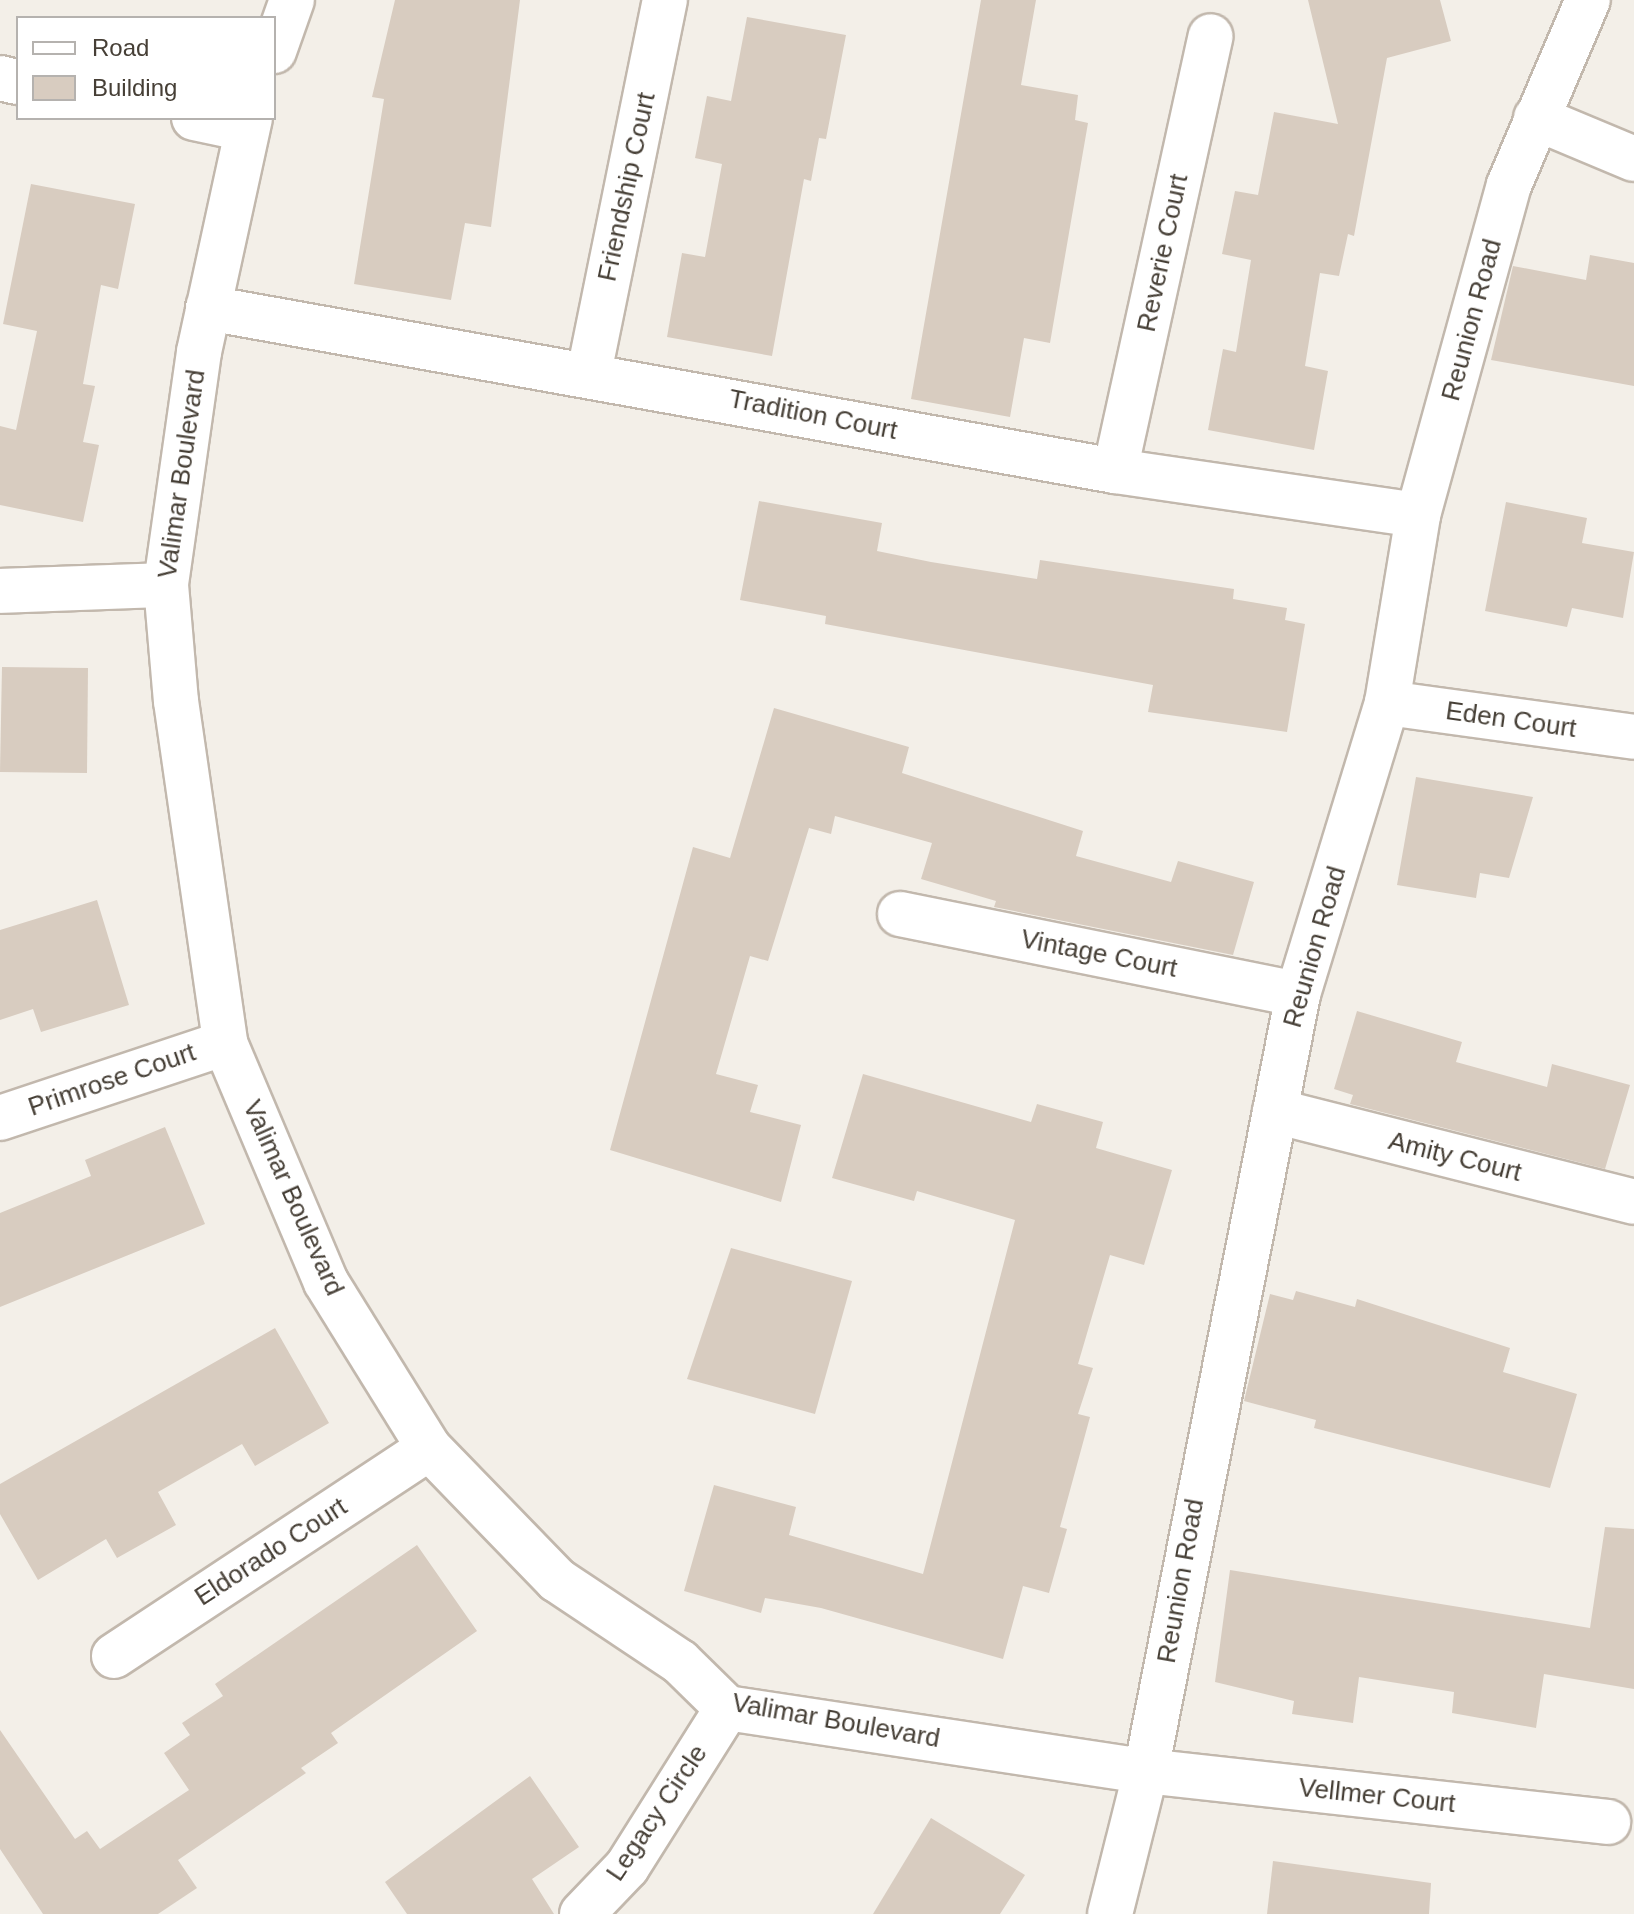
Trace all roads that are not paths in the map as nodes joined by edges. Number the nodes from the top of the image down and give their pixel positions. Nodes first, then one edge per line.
1 (292, 0) edge
2 (665, 0) edge
3 (1588, 0) edge
4 (1211, 36) dead end
5 (276, 45) edge
6 (1536, 118) junction
7 (216, 120) edge
8 (248, 123) edge
9 (1634, 159) edge
10 (208, 308) junction
11 (589, 373) junction
12 (1115, 471) junction
13 (1418, 515) junction
14 (166, 585) junction
15 (0, 591) edge
16 (1387, 703) junction
17 (1634, 737) edge
18 (900, 914) dead end
19 (1298, 994) junction
20 (225, 1043) junction
21 (1275, 1111) junction
22 (0, 1118) edge
23 (1634, 1202) edge
24 (429, 1448) junction
25 (114, 1656) dead end
26 (727, 1708) junction
27 (1146, 1771) junction
28 (1608, 1822) dead end
29 (582, 1914) edge
30 (1110, 1914) edge

1 - 5 street
2 - 11 street, Friendship Court
3 - 6 street, Reunion Road
4 - 12 street, Reverie Court
6 - 9 street
6 - 13 street, Reunion Road
7 - 8 street
8 - 10 street, Valimar Boulevard
10 - 11 street, Tradition Court
10 - 14 street, Valimar Boulevard
11 - 12 street, Tradition Court
12 - 13 street, Tradition Court
13 - 16 street, Reunion Road
14 - 15 street
14 - 20 street, Valimar Boulevard
16 - 17 street, Eden Court
16 - 19 street, Reunion Road
18 - 19 street, Vintage Court
19 - 21 street, Reunion Road
20 - 22 street, Primrose Court
20 - 24 street, Valimar Boulevard
21 - 23 street, Amity Court
21 - 27 street, Reunion Road
24 - 25 street, Eldorado Court
24 - 26 street, Valimar Boulevard
26 - 27 street, Valimar Boulevard
26 - 29 street, Legacy Circle
27 - 28 street, Vellmer Court
27 - 30 street, Reunion Road

